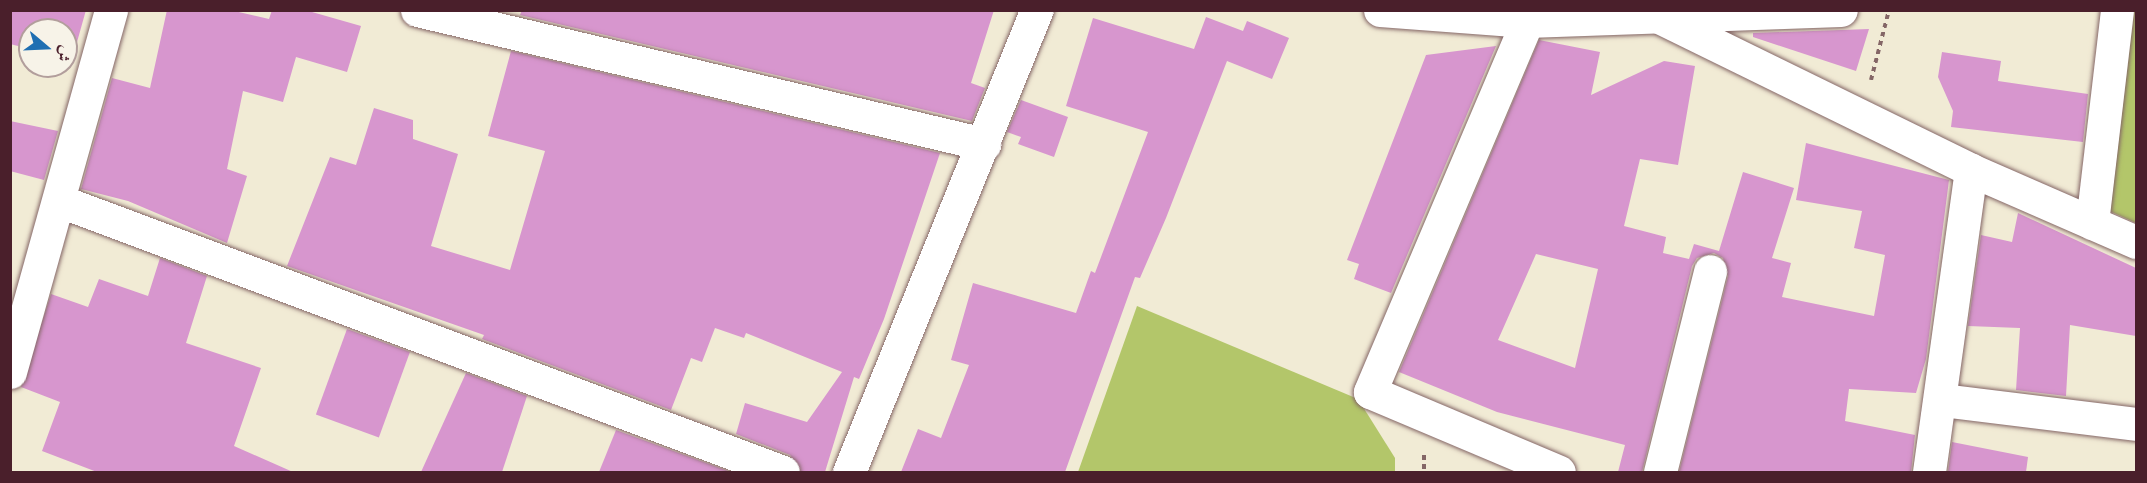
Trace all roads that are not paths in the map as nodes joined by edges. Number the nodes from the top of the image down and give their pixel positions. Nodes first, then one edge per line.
1 (111, 10) edge
2 (417, 10) edge
3 (1037, 10) edge
4 (1380, 10) edge
5 (1840, 10) edge
6 (2117, 10) edge
7 (1529, 16) edge
8 (1659, 17) junction
9 (984, 144) junction
10 (1971, 170) junction
11 (60, 201) junction
12 (2092, 223) junction
13 (2136, 242) edge
14 (1710, 271) dead end
15 (10, 372) edge
16 (1941, 400) junction
17 (2136, 424) edge
18 (783, 472) edge
19 (849, 472) edge
20 (1559, 472) edge
21 (1660, 472) edge
22 (1929, 472) edge

1 - 11 street
2 - 9 street
3 - 9 street
4 - 7 street
5 - 8 street
6 - 12 street
7 - 8 street
7 - 20 street
8 - 10 street
9 - 19 street
10 - 12 street
10 - 16 street
11 - 15 street
11 - 18 street
12 - 13 street
14 - 21 street
16 - 17 street
16 - 22 street

